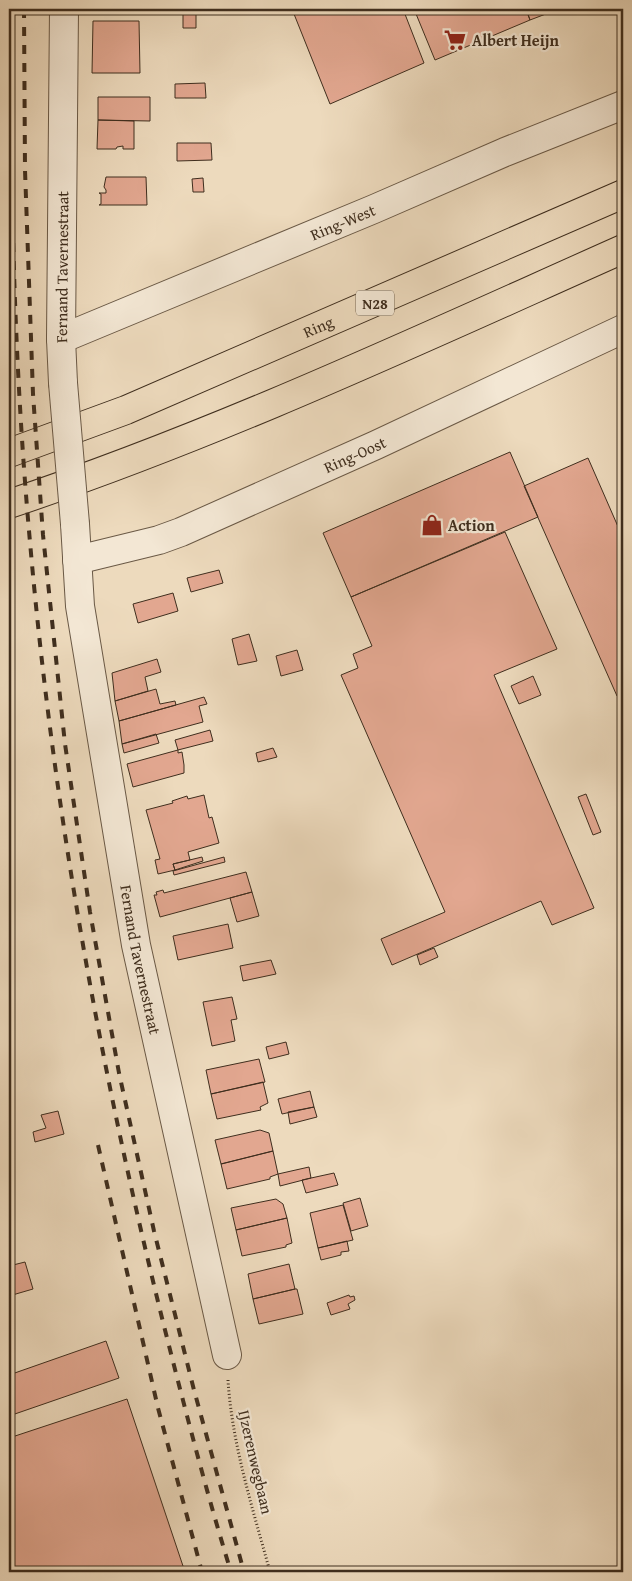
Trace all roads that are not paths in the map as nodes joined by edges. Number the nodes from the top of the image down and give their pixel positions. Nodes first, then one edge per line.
1 (64, 9) edge
2 (623, 105) edge
3 (623, 194) edge
4 (623, 249) edge
5 (623, 329) edge
6 (61, 339) junction
7 (9, 453) edge
8 (9, 504) edge
9 (77, 560) junction
10 (227, 1355) road end

1 - 6 street, Fernand Tavernestraat
2 - 6 street, Ring-West
3 - 7 highway, Ring / N28
4 - 8 highway
5 - 9 street, Ring-Oost
6 - 9 street, Fernand Tavernestraat, bridge
9 - 10 street, Fernand Tavernestraat

